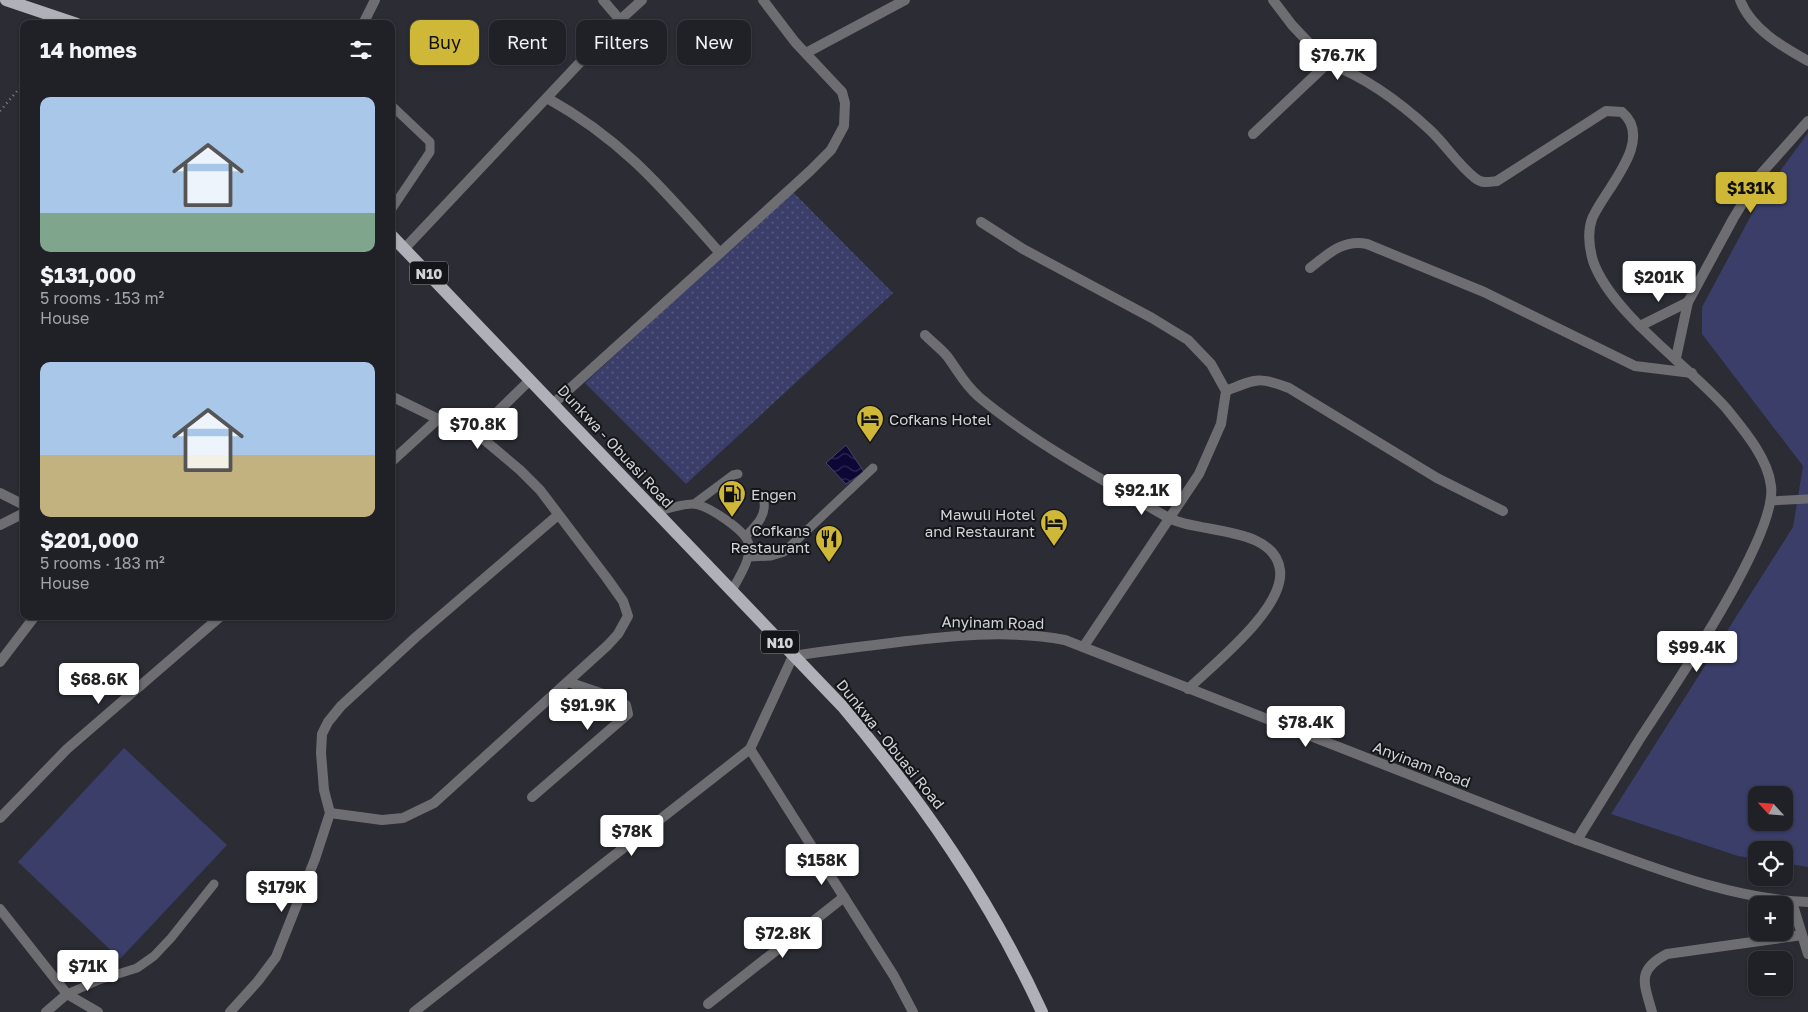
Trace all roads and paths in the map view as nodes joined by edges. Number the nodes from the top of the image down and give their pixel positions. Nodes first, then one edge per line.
1 (6, 0) edge
2 (375, 0) edge
3 (603, 0) edge
4 (642, 0) edge
5 (763, 0) edge
6 (905, 0) edge
7 (1272, 0) edge
8 (1740, 0) edge
9 (64, 20) edge
10 (365, 20) edge
11 (620, 20) joint
12 (806, 53) junction
13 (1808, 61) edge
14 (1328, 62) junction
15 (578, 65) edge
16 (20, 88) edge
17 (547, 98) junction
18 (395, 109) edge
19 (0, 110) edge
20 (1808, 121) edge
21 (1253, 134) dead end
22 (395, 204) edge
23 (981, 222) dead end
24 (395, 239) edge
25 (405, 248) junction
26 (720, 253) junction
27 (1310, 268) dead end
28 (1688, 302) junction
29 (1640, 326) junction
30 (925, 335) dead end
31 (1676, 358) junction
32 (1692, 374) junction
33 (530, 380) junction
34 (1226, 391) junction
35 (395, 398) edge
36 (554, 403) junction
37 (438, 419) junction
38 (476, 433) junction
39 (395, 458) edge
40 (873, 468) dead end
41 (738, 474) dead end
42 (0, 493) edge
43 (1808, 499) edge
44 (1770, 501) junction
45 (764, 502) dead end
46 (20, 503) edge
47 (694, 504) junction
48 (1503, 511) dead end
49 (656, 512) junction
50 (20, 515) edge
51 (558, 515) junction
52 (1170, 519) junction
53 (0, 526) edge
54 (746, 536) junction
55 (748, 556) junction
56 (732, 592) junction
57 (32, 620) edge
58 (216, 620) edge
59 (1084, 646) junction
60 (793, 656) junction
61 (0, 662) edge
62 (568, 682) junction
63 (1188, 689) junction
64 (750, 750) junction
65 (532, 797) dead end
66 (330, 813) junction
67 (0, 818) edge
68 (1576, 840) junction
69 (214, 884) dead end
70 (1762, 896) edge
71 (844, 897) junction
72 (1793, 902) edge
73 (1808, 902) edge
74 (1793, 905) edge
75 (0, 909) edge
76 (1802, 935) junction
77 (1808, 954) edge
78 (67, 994) junction
79 (708, 1004) dead end
80 (46, 1012) edge
81 (98, 1012) edge
82 (230, 1012) edge
83 (414, 1012) edge
84 (913, 1012) edge
85 (1042, 1012) edge
86 (1652, 1012) edge

1 - 9 main road
2 - 10 street
3 - 11 street
4 - 11 street
5 - 12 street
6 - 12 street
7 - 14 street
8 - 13 street
12 - 26 street
14 - 21 street
14 - 29 street
15 - 17 street
16 - 19 path
17 - 25 street
17 - 26 street
18 - 22 lane
20 - 28 street
23 - 34 street
24 - 25 main road, N10
25 - 33 main road, Dunkwa - Obuasi Road / N10
26 - 36 street
27 - 32 street
28 - 29 street
28 - 31 street
29 - 31 street
30 - 52 street
31 - 32 street
32 - 44 street
33 - 36 main road, Dunkwa - Obuasi Road / N10
33 - 38 street
34 - 48 street
34 - 52 street
35 - 37 street
36 - 49 main road, Dunkwa - Obuasi Road / N10
37 - 38 street
37 - 39 street
38 - 51 street
40 - 55 lane
41 - 47 lane
42 - 46 street
43 - 44 lane
44 - 68 street
45 - 54 lane
47 - 49 lane
47 - 54 lane
49 - 56 main road, Dunkwa - Obuasi Road / N10
50 - 53 street
51 - 62 street
51 - 66 street
52 - 59 street
52 - 63 street
54 - 55 lane
55 - 56 lane
56 - 60 main road, Dunkwa - Obuasi Road / N10
57 - 61 street
58 - 67 street
59 - 60 street, Anyinam Road
59 - 63 street, Anyinam Road
60 - 64 street
60 - 85 main road, Dunkwa - Obuasi Road / N10
62 - 65 street
62 - 66 street
63 - 68 street, Anyinam Road
64 - 71 street
64 - 83 street
66 - 82 street
68 - 70 street, Anyinam Road
69 - 78 lane
71 - 79 street
71 - 84 street
72 - 73 street, Anyinam Road
74 - 76 street
75 - 78 street
76 - 77 street
76 - 86 street
78 - 80 street
78 - 81 street

